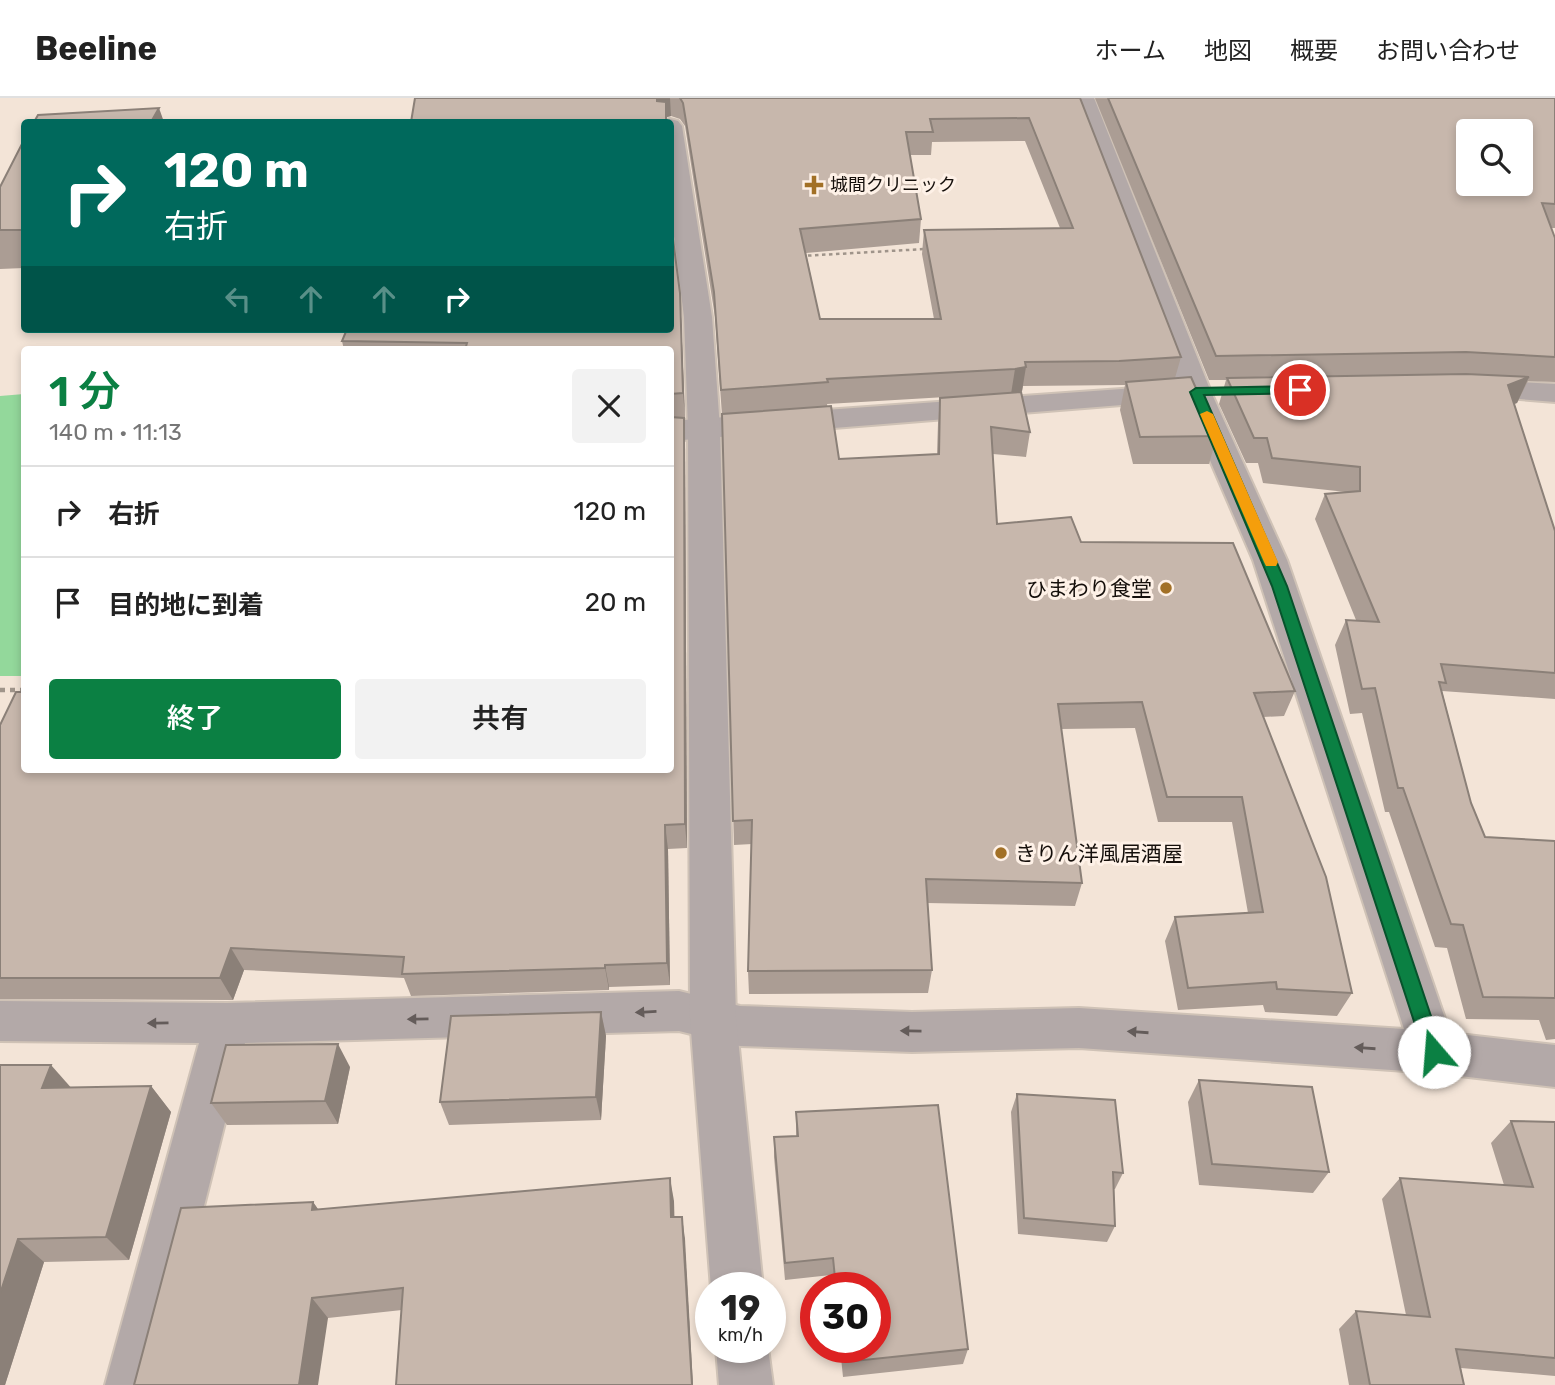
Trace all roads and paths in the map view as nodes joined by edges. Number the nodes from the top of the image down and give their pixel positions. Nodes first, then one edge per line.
1 (664, 98) edge
2 (1082, 98) edge
3 (669, 119) edge
4 (674, 144) edge
5 (925, 249) edge
6 (788, 257) edge
7 (1442, 388) edge
8 (1210, 391) junction
9 (1555, 393) edge
10 (687, 430) edge
11 (0, 690) edge
12 (21, 690) edge
13 (713, 1018) junction
14 (0, 1021) edge
15 (227, 1023) junction
16 (1434, 1052) junction
17 (1555, 1066) edge
18 (736, 1272) edge
19 (744, 1363) edge
20 (132, 1385) edge
21 (746, 1385) edge

1 - 3 street
2 - 8 street
4 - 10 street
5 - 6 path
7 - 9 street
8 - 10 street
8 - 16 street
10 - 13 street
11 - 12 path
13 -> 15 street
16 -> 13 street
13 - 18 street
15 -> 14 street
15 - 20 street
16 - 17 street
19 - 21 street

